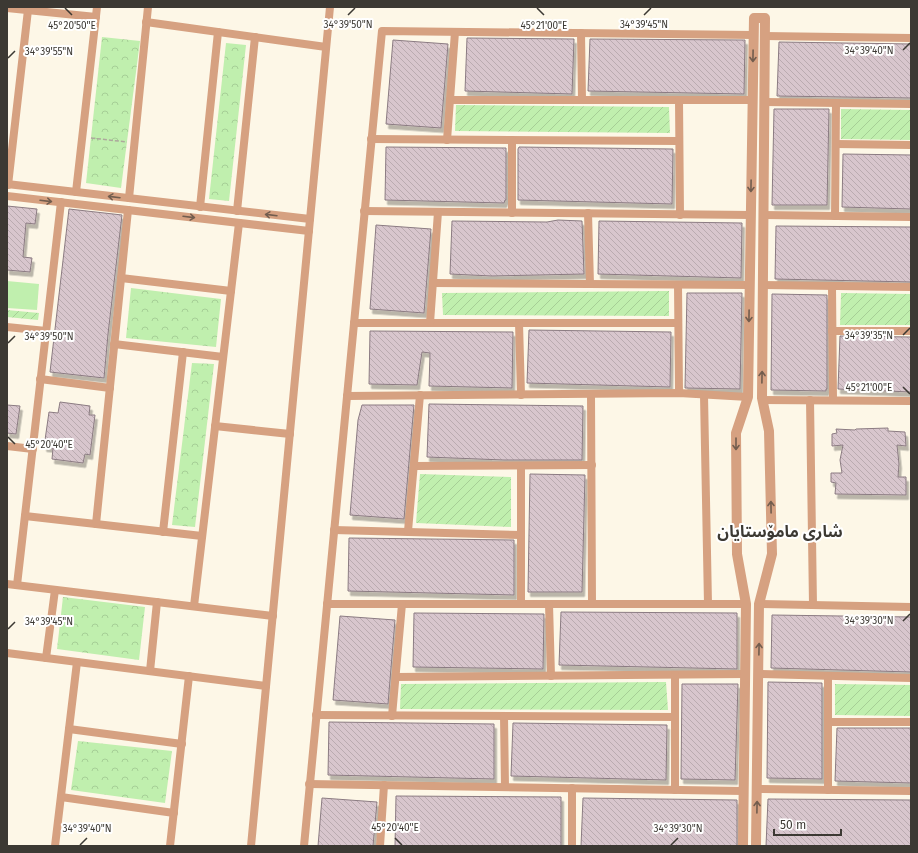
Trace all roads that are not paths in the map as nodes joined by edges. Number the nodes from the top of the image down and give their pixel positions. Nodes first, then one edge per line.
1 (97, 7) edge
2 (148, 7) edge
3 (330, 7) edge
4 (7, 8) edge
5 (28, 10) junction
6 (96, 17) junction
7 (146, 22) junction
8 (218, 32) junction
9 (455, 32) junction
10 (581, 33) junction
11 (753, 35) junction
12 (764, 36) junction
13 (255, 37) junction
14 (911, 38) edge
15 (326, 47) junction
16 (450, 100) junction
17 (582, 100) junction
18 (679, 100) junction
19 (752, 100) junction
20 (765, 102) junction
21 (836, 103) junction
22 (911, 104) edge
23 (10, 136) edge
24 (371, 139) junction
25 (447, 140) junction
26 (512, 140) junction
27 (679, 141) junction
28 (836, 144) junction
29 (911, 145) edge
30 (8, 170) edge
31 (8, 184) edge
32 (76, 192) junction
33 (7, 196) edge
34 (129, 198) junction
35 (61, 202) junction
36 (170, 203) junction
37 (200, 207) junction
38 (128, 210) junction
39 (237, 211) junction
40 (364, 211) junction
41 (438, 212) junction
42 (252, 213) junction
43 (512, 213) junction
44 (588, 214) junction
45 (169, 215) junction
46 (680, 215) junction
47 (764, 215) junction
48 (751, 216) junction
49 (835, 216) junction
50 (911, 217) edge
51 (310, 219) junction
52 (239, 223) junction
53 (250, 224) junction
54 (309, 231) junction
55 (750, 249) junction
56 (763, 249) junction
57 (121, 278) junction
58 (433, 283) junction
59 (590, 284) junction
60 (678, 285) junction
61 (750, 285) junction
62 (763, 285) junction
63 (832, 286) junction
64 (911, 287) edge
65 (231, 291) junction
66 (354, 323) junction
67 (430, 323) junction
68 (519, 323) junction
69 (678, 323) junction
70 (7, 327) edge
71 (46, 331) junction
72 (832, 331) junction
73 (911, 331) edge
74 (114, 344) junction
75 (183, 352) junction
76 (223, 357) junction
77 (40, 380) junction
78 (110, 388) junction
79 (592, 394) junction
80 (678, 394) junction
81 (420, 395) junction
82 (521, 395) junction
83 (704, 395) junction
84 (347, 396) junction
85 (748, 397) junction
86 (762, 400) junction
87 (810, 400) junction
88 (833, 400) junction
89 (911, 401) edge
90 (215, 426) junction
91 (290, 434) junction
92 (7, 446) edge
93 (33, 449) junction
94 (592, 465) junction
95 (414, 466) junction
96 (521, 466) junction
97 (25, 516) junction
98 (96, 524) junction
99 (334, 530) junction
100 (408, 531) junction
101 (163, 532) junction
102 (521, 535) junction
103 (202, 536) junction
104 (7, 584) edge
105 (17, 585) junction
106 (55, 590) junction
107 (156, 602) junction
108 (327, 604) junction
109 (402, 604) junction
110 (522, 604) junction
111 (549, 604) junction
112 (592, 604) junction
113 (708, 604) junction
114 (746, 604) junction
115 (759, 604) junction
116 (813, 605) junction
117 (194, 606) junction
118 (911, 607) edge
119 (273, 616) junction
120 (745, 633) junction
121 (759, 634) junction
122 (7, 655) edge
123 (46, 658) junction
124 (77, 662) junction
125 (150, 671) junction
126 (745, 674) junction
127 (758, 674) junction
128 (675, 675) junction
129 (189, 676) junction
130 (550, 676) junction
131 (828, 676) junction
132 (396, 677) junction
133 (911, 678) edge
134 (266, 686) junction
135 (316, 715) junction
136 (392, 716) junction
137 (504, 716) junction
138 (675, 717) junction
139 (828, 722) junction
140 (911, 722) edge
141 (69, 729) junction
142 (182, 744) junction
143 (310, 784) junction
144 (384, 786) junction
145 (506, 787) junction
146 (572, 788) junction
147 (757, 789) junction
148 (675, 790) junction
149 (828, 790) junction
150 (744, 791) junction
151 (911, 792) edge
152 (61, 798) junction
153 (174, 813) junction
154 (55, 846) edge
155 (170, 846) edge
156 (251, 846) edge
157 (304, 846) edge
158 (380, 846) edge
159 (572, 846) edge
160 (743, 846) edge
161 (756, 846) edge

1 - 6 street
2 - 7 street
3 - 15 street
4 - 5 street
5 - 6 street
5 - 23 street
6 - 32 street
7 - 8 street
7 - 34 street
8 - 13 street
8 - 37 street
9 - 10 street
9 - 16 street
9 - 24 street
10 - 11 street
10 - 17 street
11 - 12 street
11 -> 19 street
12 - 14 street
12 - 20 street
13 - 15 street
13 - 39 street
15 - 51 street
16 - 17 street
16 - 25 street
17 - 18 street
18 - 19 street
18 - 27 street
19 -> 48 street
20 - 21 street
20 - 47 street
21 - 22 street
21 - 28 street
23 - 30 street
24 - 25 street
24 - 40 street
25 - 26 street
26 - 27 street
26 - 43 street
27 - 46 street
28 - 29 street
28 - 49 street
30 - 31 street
31 - 32 street
34 -> 32 street
33 -> 35 street
34 - 36 street
35 - 38 street
35 - 71 street
36 - 37 street
36 - 45 street
37 - 39 street
38 - 45 street
38 - 57 street
39 - 42 street
40 - 41 street
40 - 66 street
41 - 43 street
41 - 58 street
51 -> 42 street
42 - 53 street
43 - 44 street
44 - 46 street
44 - 59 street
45 -> 52 street
46 - 48 street
47 - 49 street
47 - 56 street
48 - 55 street
49 - 50 street
51 - 54 street
52 - 53 street
52 - 65 street
53 - 54 street
54 - 91 street
55 - 56 street
55 - 61 street
56 - 62 street
57 - 65 street
57 - 74 street
58 - 59 street
58 - 67 street
59 - 60 street
60 - 61 street
60 - 69 street
61 -> 85 street
62 - 63 street
86 -> 62 street
63 - 64 street
63 - 72 street
65 - 76 street
66 - 67 street
66 - 84 street
67 - 68 street
68 - 69 street
68 - 82 street
69 - 80 street
70 - 71 street
71 - 77 street
72 - 73 street
72 - 88 street
74 - 75 street
74 - 78 street
75 - 76 street
75 - 101 street
76 - 90 street
77 - 78 street
77 - 93 street
78 - 98 street
79 - 80 street
79 - 82 street
79 - 94 street
80 - 83 street
81 - 82 street
81 - 84 street
81 - 95 street
83 - 85 street
83 - 113 street
84 - 99 street
85 -> 114 street
86 - 87 street
115 -> 86 street
87 - 88 street
87 - 116 street
88 - 89 street
90 - 91 street
90 - 103 street
91 - 119 street
92 - 93 street
93 - 97 street
94 - 96 street
94 - 112 street
95 - 96 street
95 - 100 street
96 - 102 street
97 - 98 street
97 - 105 street
98 - 101 street
99 - 100 street
99 - 108 street
100 - 102 street
101 - 103 street
102 - 110 street
103 - 117 street
104 - 105 street
105 - 106 street
106 - 107 street
106 - 123 street
107 - 117 street
107 - 125 street
108 - 109 street
108 - 135 street
109 - 110 street
109 - 132 street
110 - 111 street
111 - 112 street
111 - 130 street
112 - 113 street
113 - 114 street
114 - 120 street
115 - 116 street
115 - 121 street
116 - 118 street
117 - 119 street
119 - 134 street
120 - 121 street
120 - 126 street
127 -> 121 street
122 - 123 street
123 - 124 street
124 - 125 street
124 - 141 street
125 - 129 street
126 - 128 street
126 - 150 street
127 - 131 street
127 - 147 street
128 - 130 street
128 - 138 street
129 - 134 street
129 - 142 street
130 - 132 street
131 - 133 street
131 - 139 street
132 - 136 street
134 - 156 street
135 - 136 street
135 - 143 street
136 - 137 street
137 - 138 street
137 - 145 street
138 - 148 street
139 - 140 street
139 - 149 street
141 - 142 street
141 - 152 street
142 - 153 street
143 - 144 street
143 - 157 street
144 - 145 street
144 - 158 street
145 - 146 street
146 - 148 street
146 - 159 street
147 - 149 street
161 -> 147 street
148 - 150 street
149 - 151 street
150 - 160 street
152 - 153 street
152 - 154 street
153 - 155 street

